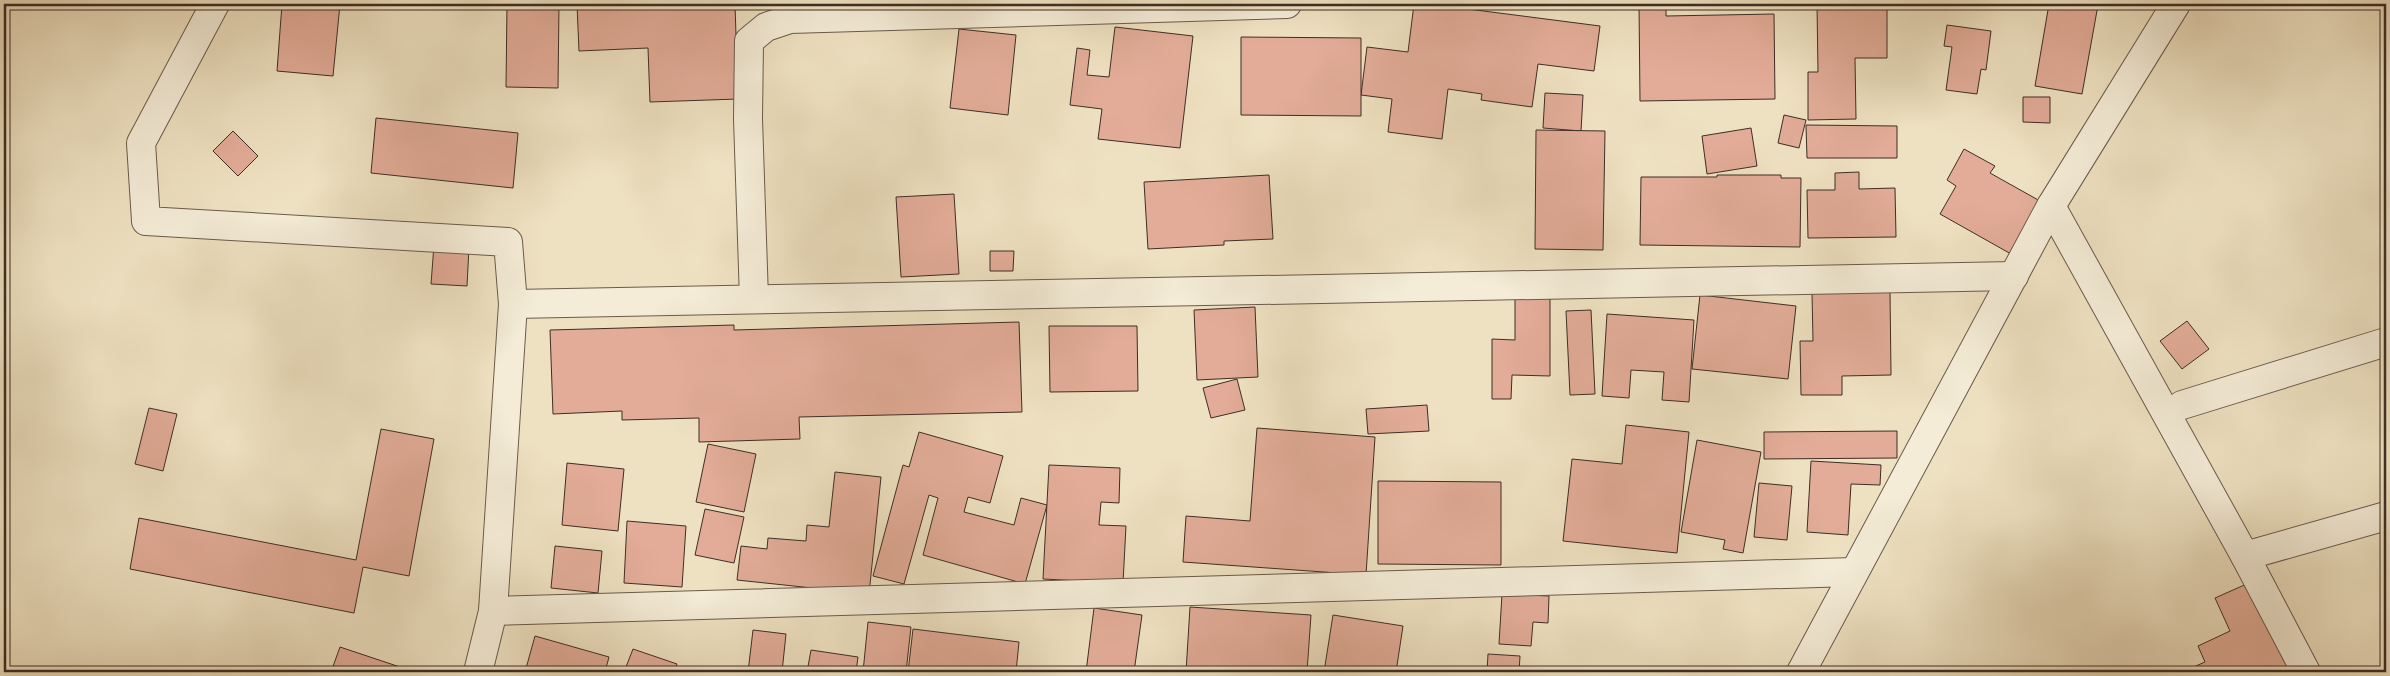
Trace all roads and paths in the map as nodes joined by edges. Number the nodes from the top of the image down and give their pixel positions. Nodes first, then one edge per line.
1 (215, 4) edge
2 (1287, 4) edge
3 (2176, 4) edge
4 (2052, 206) junction
5 (2014, 276) junction
6 (754, 299) junction
7 (514, 304) junction
8 (2386, 342) edge
9 (2182, 405) dead end
10 (2386, 516) edge
11 (2245, 556) junction
12 (1853, 572) junction
13 (493, 611) junction
14 (478, 672) edge
15 (1801, 672) edge
16 (2306, 672) edge

1 - 7 street
2 - 6 street
3 - 4 street
4 - 5 street
4 - 11 street
5 - 6 street
5 - 12 street
6 - 7 street
7 - 13 street
8 - 9 street
10 - 11 street
11 - 16 street
12 - 13 street
12 - 15 street
13 - 14 street

